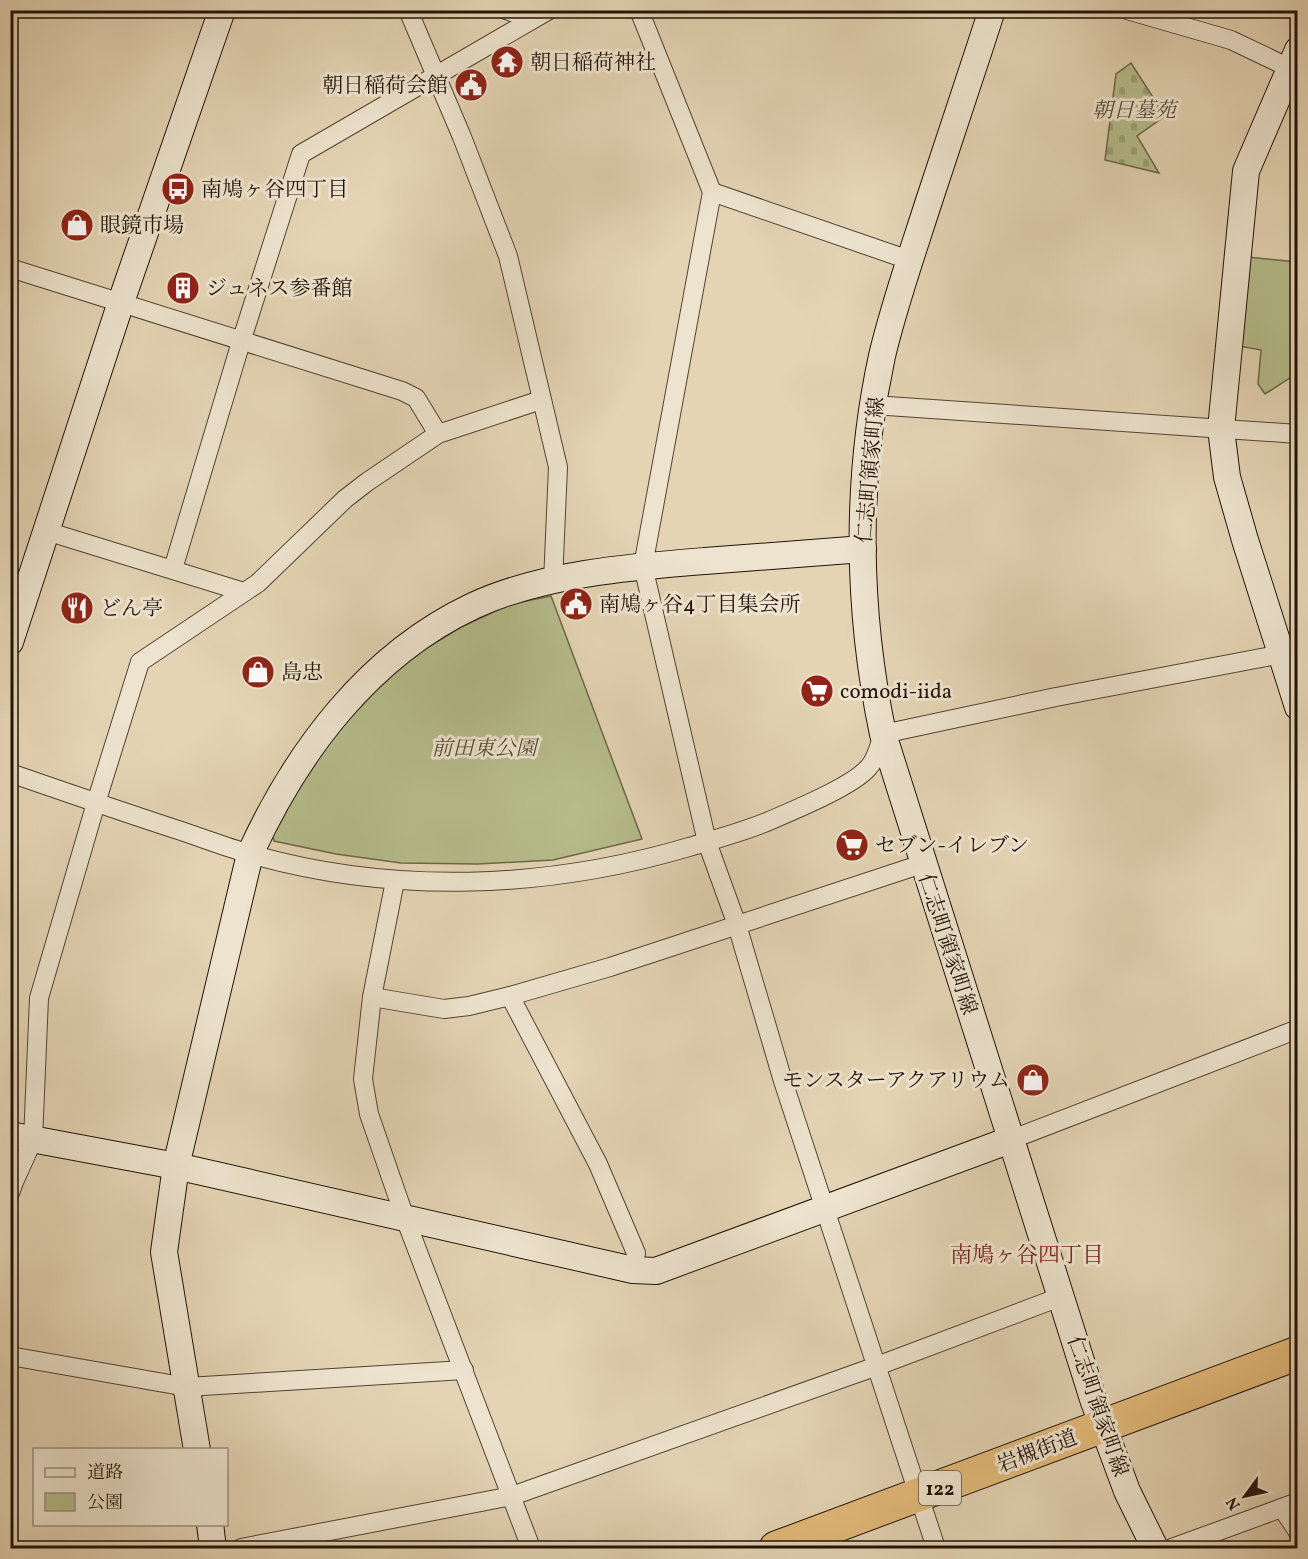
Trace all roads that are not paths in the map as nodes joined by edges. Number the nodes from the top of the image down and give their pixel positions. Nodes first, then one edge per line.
1 (222, 10) edge
2 (408, 10) edge
3 (506, 10) edge
4 (639, 10) edge
5 (992, 10) edge
6 (1126, 10) edge
7 (541, 15) edge
8 (1295, 63) edge
9 (435, 75) junction
10 (712, 192) junction
11 (909, 260) junction
12 (10, 268) edge
13 (121, 302) junction
14 (242, 342) junction
15 (541, 400) junction
16 (873, 405) junction
17 (1221, 429) junction
18 (438, 434) junction
19 (1298, 434) edge
20 (46, 531) junction
21 (863, 549) junction
22 (643, 566) junction
23 (173, 569) junction
24 (553, 582) junction
25 (244, 592) junction
26 (10, 642) edge
27 (1289, 653) edge
28 (1298, 706) edge
29 (883, 734) junction
30 (10, 773) edge
31 (96, 803) junction
32 (707, 842) junction
33 (250, 854) junction
34 (922, 864) junction
35 (395, 881) junction
36 (737, 925) junction
37 (372, 996) junction
38 (510, 996) junction
39 (1298, 1029) edge
40 (22, 1137) edge
41 (1010, 1140) junction
42 (176, 1166) junction
43 (10, 1193) edge
44 (826, 1208) junction
45 (405, 1218) junction
46 (633, 1270) junction
47 (1060, 1297) junction
48 (1298, 1353) edge
49 (10, 1356) edge
50 (878, 1366) junction
51 (464, 1370) junction
52 (1298, 1372) edge
53 (187, 1387) junction
54 (1107, 1436) junction
55 (197, 1448) edge
56 (512, 1497) junction
57 (922, 1505) junction
58 (1290, 1505) edge
59 (210, 1526) edge
60 (1298, 1532) edge
61 (213, 1548) edge
62 (241, 1548) edge
63 (531, 1548) edge
64 (777, 1548) edge
65 (834, 1548) edge
66 (936, 1548) edge
67 (1155, 1548) edge
68 (1172, 1548) edge

1 - 13 street
2 - 9 street
3 - 7 street
4 - 10 street
5 - 11 street, 仁志町領家町線
6 - 8 street
7 - 9 street
8 - 17 street
9 - 14 street
9 - 15 street
10 - 11 street
10 - 22 street
11 - 16 street, 仁志町領家町線
12 - 13 street
13 - 14 street
13 - 20 street
14 - 18 street
14 - 23 street
15 - 18 street
15 - 24 street
16 - 17 street
16 - 21 street, 仁志町領家町線
17 - 19 street
17 - 27 street
18 - 25 street
20 - 23 street
20 - 26 street
21 - 22 street
21 - 29 street, 仁志町領家町線
22 - 24 street
22 - 32 street
23 - 25 street
24 - 33 street
25 - 31 street
27 - 28 street
27 - 29 street
29 - 32 street
29 - 34 street, 仁志町領家町線
30 - 31 street
31 - 33 street
31 - 40 street
32 - 35 street
32 - 36 street
33 - 35 street
33 - 42 street
34 - 36 street
34 - 41 street, 仁志町領家町線
35 - 37 street
36 - 38 street
36 - 44 street
37 - 38 street
37 - 45 street
38 - 46 street
39 - 41 street
40 - 42 street
40 - 43 street
41 - 44 street
41 - 47 street, 仁志町領家町線
42 - 45 street
42 - 53 street
44 - 46 street
44 - 50 street
45 - 46 street
45 - 51 street
47 - 50 street
47 - 54 street, 仁志町領家町線
48 - 54 highway, 岩槻街道 / 122
49 - 53 street
50 - 56 street
50 - 57 street
51 - 53 street
51 - 56 street
52 - 54 highway, 岩槻街道 / 122
53 - 55 street
54 - 57 highway, 岩槻街道 / 122
54 - 67 street, 仁志町領家町線
56 - 62 street
56 - 63 street
57 - 64 highway, 岩槻街道 / 122
57 - 65 highway, 岩槻街道 / 122
57 - 66 street
58 - 60 street
58 - 68 street
59 - 61 street

